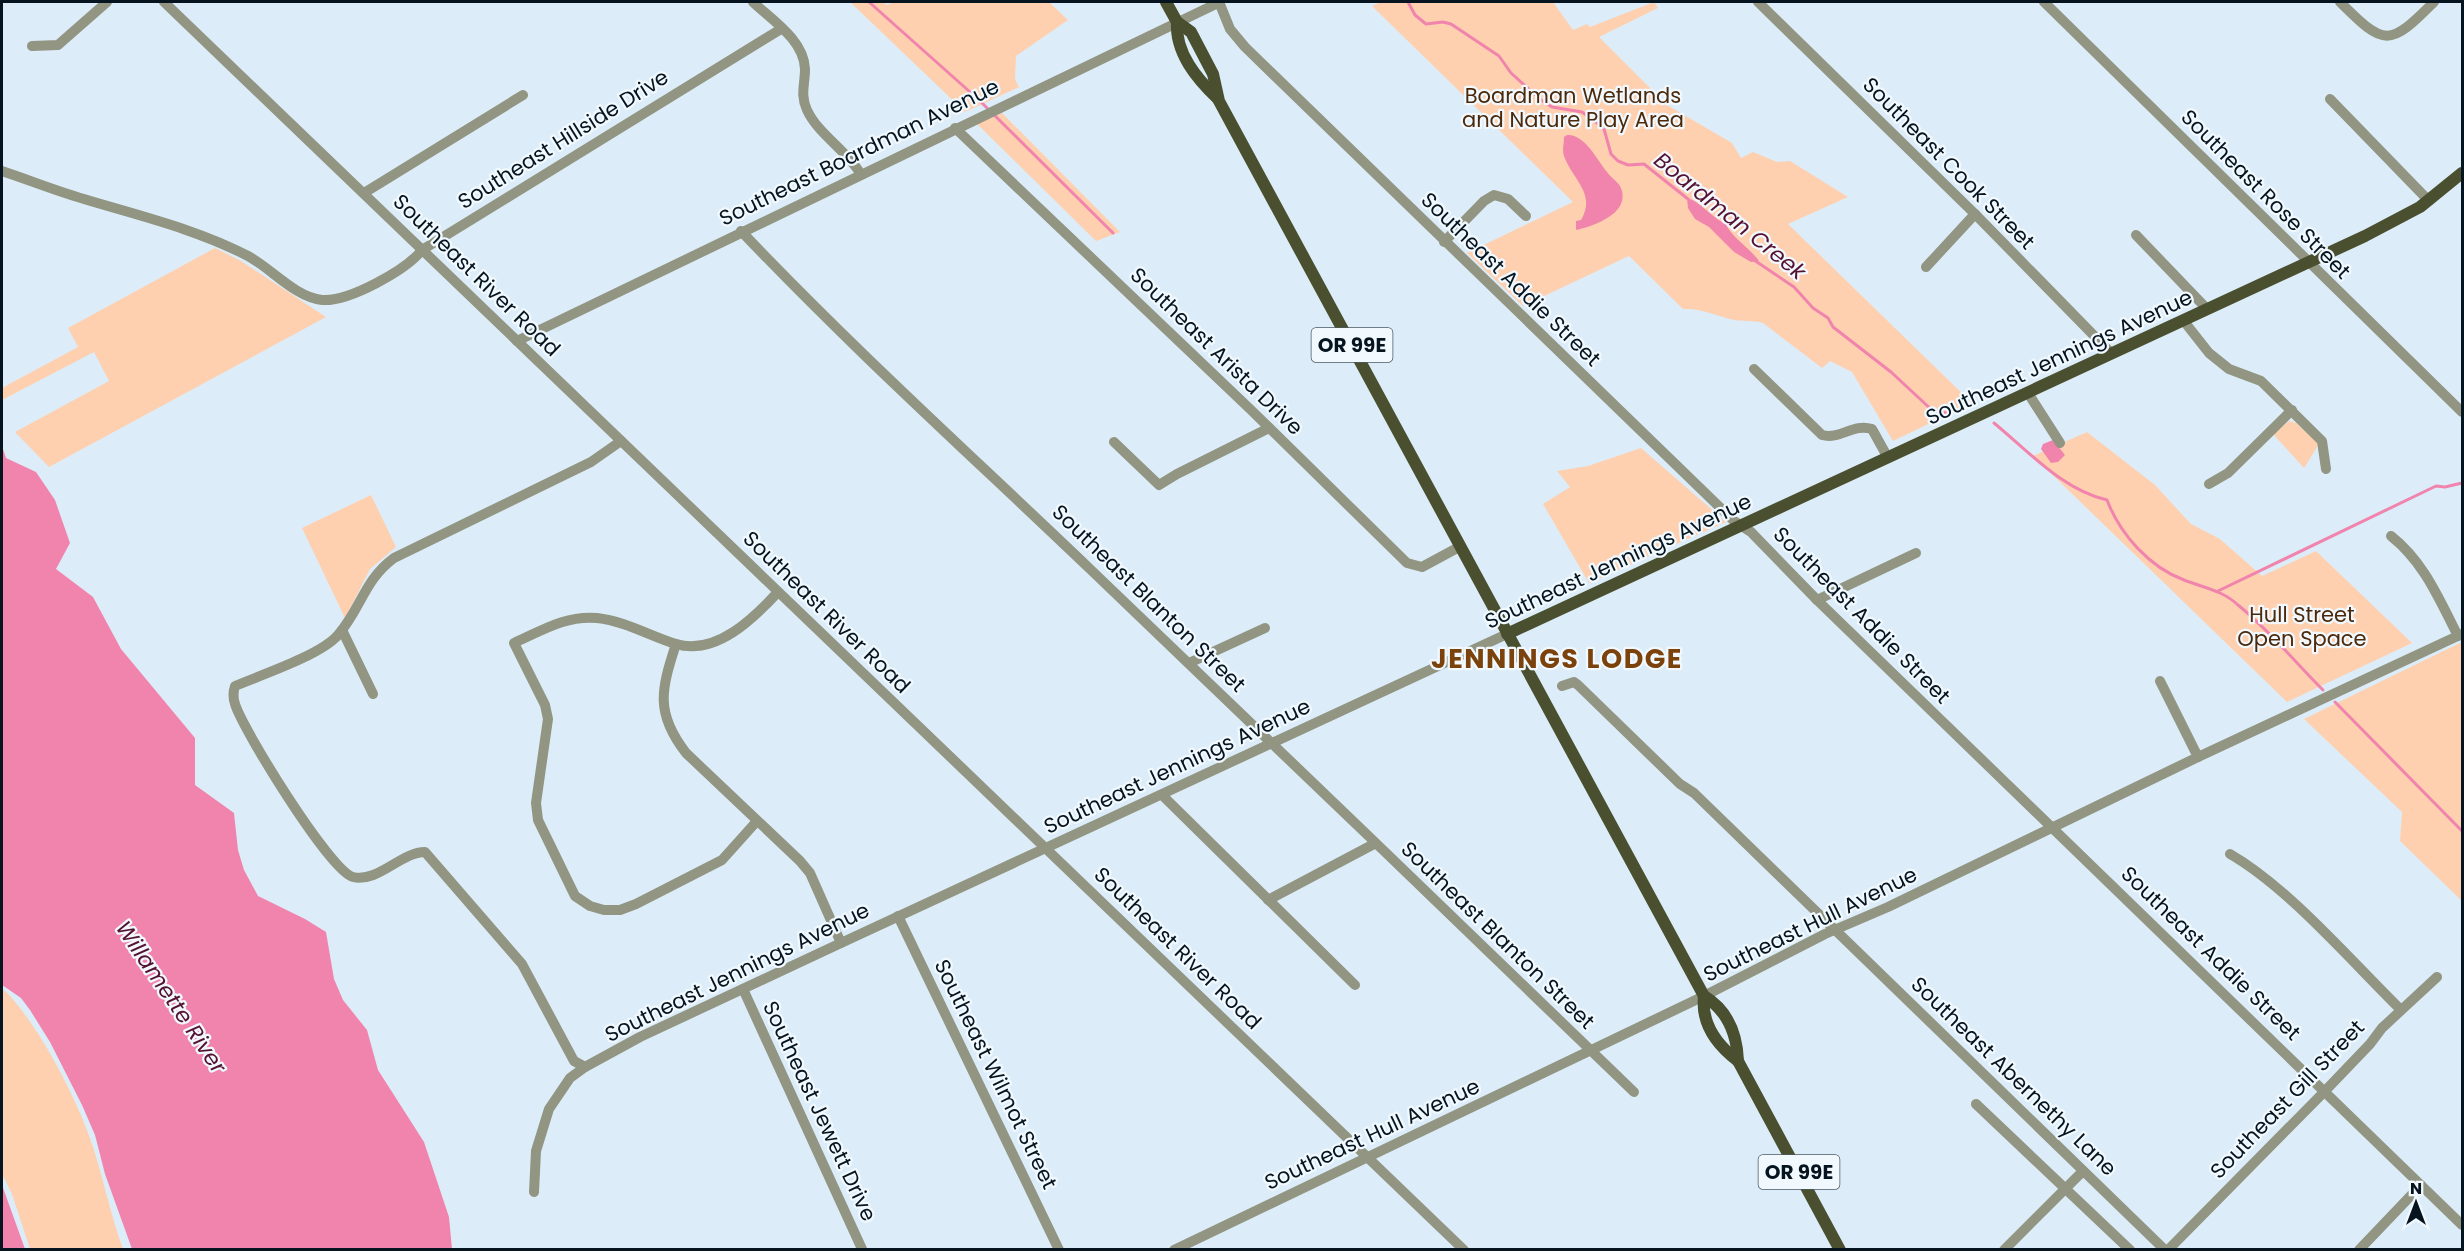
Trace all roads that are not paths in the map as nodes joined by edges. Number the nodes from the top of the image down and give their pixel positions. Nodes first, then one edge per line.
1 (107, 2) edge
2 (164, 2) edge
3 (753, 2) edge
4 (1166, 2) edge
5 (1220, 2) edge
6 (1758, 2) edge
7 (2044, 2) edge
8 (2340, 2) edge
9 (2434, 2) edge
10 (1177, 22) junction
11 (781, 29) junction
12 (33, 46) dead end
13 (523, 95) dead end
14 (2330, 99) dead end
15 (955, 128) junction
16 (2, 171) edge
17 (2463, 172) edge
18 (860, 173) junction
19 (364, 193) junction
20 (2429, 201) junction
21 (1976, 214) junction
22 (1526, 216) dead end
23 (741, 231) junction
24 (2136, 235) dead end
25 (1444, 242) junction
26 (422, 250) junction
27 (2307, 262) junction
28 (1926, 267) dead end
29 (2206, 309) junction
30 (2183, 320) junction
31 (517, 341) junction
32 (2112, 354) junction
33 (1754, 369) dead end
34 (2028, 393) junction
35 (2292, 410) junction
36 (2463, 412) edge
37 (1269, 428) junction
38 (621, 441) junction
39 (1114, 442) dead end
40 (2060, 442) dead end
41 (1888, 458) junction
42 (2326, 469) dead end
43 (2209, 484) dead end
44 (1742, 526) junction
45 (2391, 536) dead end
46 (1461, 546) junction
47 (1916, 553) dead end
48 (778, 592) junction
49 (1817, 600) junction
50 (1265, 628) dead end
51 (342, 630) junction
52 (1507, 634) junction
53 (2460, 635) edge
54 (676, 644) junction
55 (1189, 663) junction
56 (2160, 681) dead end
57 (1562, 686) dead end
58 (373, 694) dead end
59 (1273, 743) junction
60 (2198, 757) junction
61 (1162, 795) junction
62 (758, 821) junction
63 (2054, 828) junction
64 (1374, 844) junction
65 (1046, 848) junction
66 (2230, 854) dead end
67 (1268, 900) junction
68 (898, 916) junction
69 (1837, 929) junction
70 (841, 943) junction
71 (2437, 977) dead end
72 (1355, 985) dead end
73 (743, 989) junction
74 (1704, 996) junction
75 (2401, 1010) junction
76 (1591, 1050) junction
77 (1738, 1060) junction
78 (585, 1067) junction
79 (2325, 1091) junction
80 (1634, 1092) dead end
81 (1976, 1104) dead end
82 (1367, 1157) junction
83 (2083, 1171) junction
84 (2421, 1185) junction
85 (2065, 1188) junction
86 (534, 1192) dead end
87 (2463, 1225) edge
88 (862, 1249) edge
89 (1059, 1250) edge
90 (1174, 1250) edge
91 (1464, 1250) edge
92 (1840, 1250) edge
93 (2004, 1250) edge
94 (2130, 1250) edge
95 (2166, 1250) edge
96 (2360, 1250) edge

1 - 12 street
2 - 19 street, Southeast River Road
3 - 11 street
4 - 10 main road, OR 99E
5 - 10 street, Southeast Boardman Avenue
5 - 25 street, Southeast Addie Street
6 - 21 street, Southeast Cook Street
7 - 27 street, Southeast Rose Street
8 - 9 street
10 - 15 street, Southeast Boardman Avenue
10 - 46 main road, OR 99E
11 - 18 street
11 - 26 street, Southeast Hillside Drive
13 - 19 street
14 - 20 street
15 - 18 street, Southeast Boardman Avenue
15 - 37 street, Southeast Arista Drive
16 - 26 street, Southeast Hillside Drive
17 - 20 main road, Southeast Jennings Avenue
18 - 23 street, Southeast Boardman Avenue
19 - 26 street, Southeast River Road
20 - 27 main road, Southeast Jennings Avenue
21 - 28 street
21 - 32 street, Southeast Cook Street
22 - 25 street
23 - 31 street, Southeast Boardman Avenue
23 - 55 street, Southeast Blanton Street
24 - 29 street
25 - 44 street, Southeast Addie Street
26 - 31 street, Southeast River Road
27 - 29 main road, Southeast Jennings Avenue
27 - 36 street, Southeast Rose Street
29 - 30 main road, Southeast Jennings Avenue
30 - 32 main road, Southeast Jennings Avenue
30 - 35 street
31 - 38 street, Southeast River Road
32 - 34 main road, Southeast Jennings Avenue
33 - 41 street
34 - 40 street
34 - 41 main road, Southeast Jennings Avenue
35 - 42 street
35 - 43 street
37 - 39 street
37 - 46 street, Southeast Arista Drive
38 - 48 street, Southeast River Road
38 - 51 street
41 - 44 main road, Southeast Jennings Avenue
44 - 49 street, Southeast Addie Street
44 - 52 main road, Southeast Jennings Avenue
45 - 53 street
46 - 52 main road, OR 99E
47 - 49 street
48 - 54 street
48 - 65 street, Southeast River Road
49 - 63 street, Southeast Addie Street
50 - 55 street
51 - 58 street
51 - 78 street
52 - 59 street, Southeast Jennings Avenue
52 - 74 main road, OR 99E
53 - 60 street, Southeast Hull Avenue
54 - 62 street
54 - 62 street
55 - 59 street, Southeast Blanton Street
56 - 60 street
57 - 69 street, Southeast Abernethy Lane
59 - 61 street, Southeast Jennings Avenue
59 - 64 street, Southeast Blanton Street
60 - 63 street, Southeast Hull Avenue
61 - 65 street, Southeast Jennings Avenue
61 - 67 street
62 - 70 street
63 - 69 street, Southeast Hull Avenue
63 - 79 street, Southeast Addie Street
64 - 67 street
64 - 76 street, Southeast Blanton Street
65 - 68 street, Southeast Jennings Avenue
65 - 82 street, Southeast River Road
66 - 75 street
67 - 72 street
68 - 70 street, Southeast Jennings Avenue
68 - 89 street, Southeast Wilmot Street
69 - 74 street, Southeast Hull Avenue
69 - 83 street, Southeast Abernethy Lane
70 - 73 street, Southeast Jennings Avenue
71 - 75 street, Southeast Gill Street
73 - 78 street, Southeast Jennings Avenue
73 - 88 street, Southeast Jewett Drive
74 - 76 street, Southeast Hull Avenue
74 - 77 main road, OR 99E
74 - 77 main road, OR 99E
75 - 79 street, Southeast Gill Street
76 - 80 street, Southeast Blanton Street
76 - 82 street, Southeast Hull Avenue
77 - 92 main road, OR 99E
78 - 86 street, Southeast Jennings Avenue
79 - 84 street, Southeast Addie Street
79 - 95 street, Southeast Gill Street
81 - 85 street
82 - 90 street, Southeast Hull Avenue
82 - 91 street, Southeast River Road
83 - 85 street
83 - 95 street, Southeast Abernethy Lane
84 - 87 street, Southeast Addie Street
84 - 96 street
85 - 93 street
85 - 94 street

